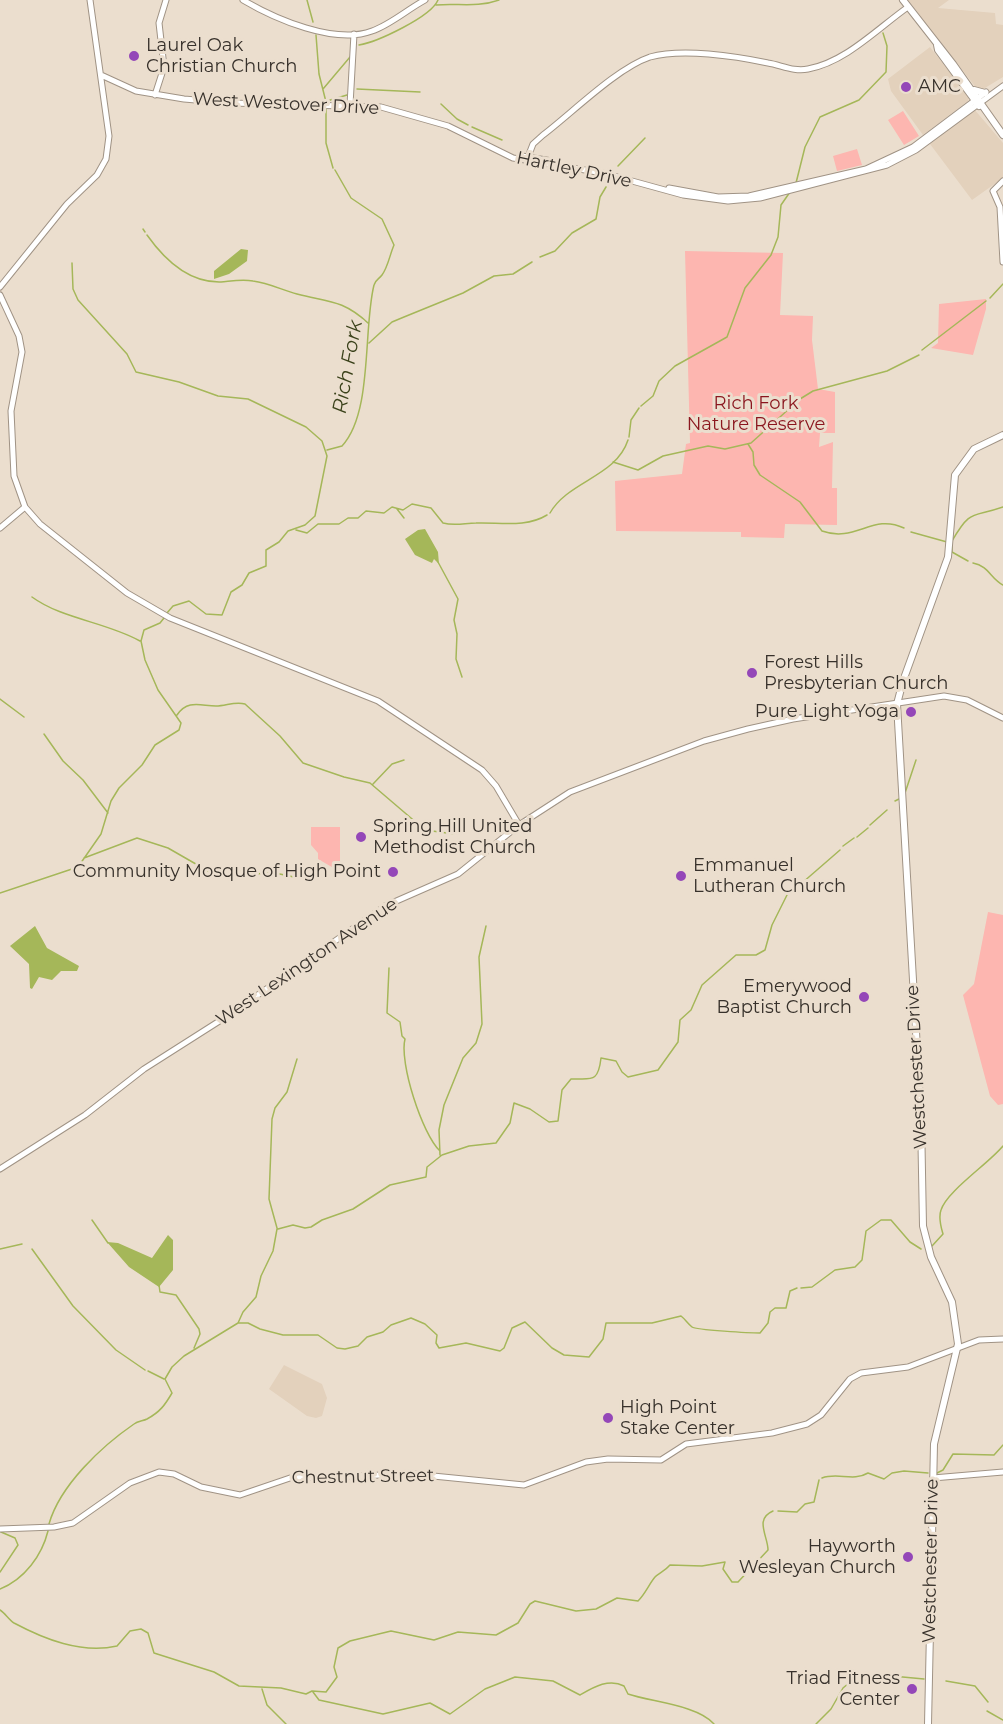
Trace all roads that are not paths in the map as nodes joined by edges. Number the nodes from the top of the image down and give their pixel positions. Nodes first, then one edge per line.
1 (90, 0) edge
2 (166, 0) edge
3 (243, 0) edge
4 (425, 0) edge
5 (903, 0) edge
6 (908, 7) junction
7 (354, 34) junction
8 (101, 75) junction
9 (1003, 84) edge
10 (155, 94) junction
11 (986, 94) junction
12 (974, 98) junction
13 (352, 105) junction
14 (984, 108) junction
15 (997, 128) junction
16 (1003, 135) edge
17 (503, 153) junction
18 (528, 157) junction
19 (1003, 182) edge
20 (782, 191) junction
21 (1003, 262) edge
22 (0, 287) edge
23 (0, 295) edge
24 (1003, 435) edge
25 (25, 507) junction
26 (0, 528) edge
27 (897, 704) junction
28 (1003, 718) edge
29 (519, 825) junction
30 (0, 1169) edge
31 (1003, 1339) edge
32 (957, 1349) junction
33 (1003, 1472) edge
34 (933, 1478) junction
35 (0, 1529) edge
36 (928, 1724) edge

1 - 8 street
2 - 10 street
3 - 7 street
4 - 7 street
5 - 6 main road
6 - 12 main road
6 - 18 street
7 - 13 street
8 - 10 street, West Westover Drive
8 - 22 street
9 - 11 street, Hartley Drive
10 - 13 street, West Westover Drive
11 - 12 street, Hartley Drive
11 - 12 main road
11 - 14 main road
12 - 14 main road
12 - 15 main road
12 - 20 street, Hartley Drive
13 - 17 street, West Westover Drive
14 - 15 main road
15 - 16 main road
17 - 18 street, Hartley Drive
17 - 20 street, Hartley Drive
18 - 20 street, Hartley Drive
19 - 21 street
23 - 25 street
24 - 27 main road, Westchester Drive
25 - 26 street
25 - 29 street
27 - 28 street, West Lexington Avenue
27 - 29 street, West Lexington Avenue
27 - 32 main road, Westchester Drive
29 - 30 street, West Lexington Avenue
31 - 32 street, Chestnut Street
32 - 34 main road, Westchester Drive
32 - 35 street, Chestnut Street
33 - 34 street
34 - 36 main road, Westchester Drive

